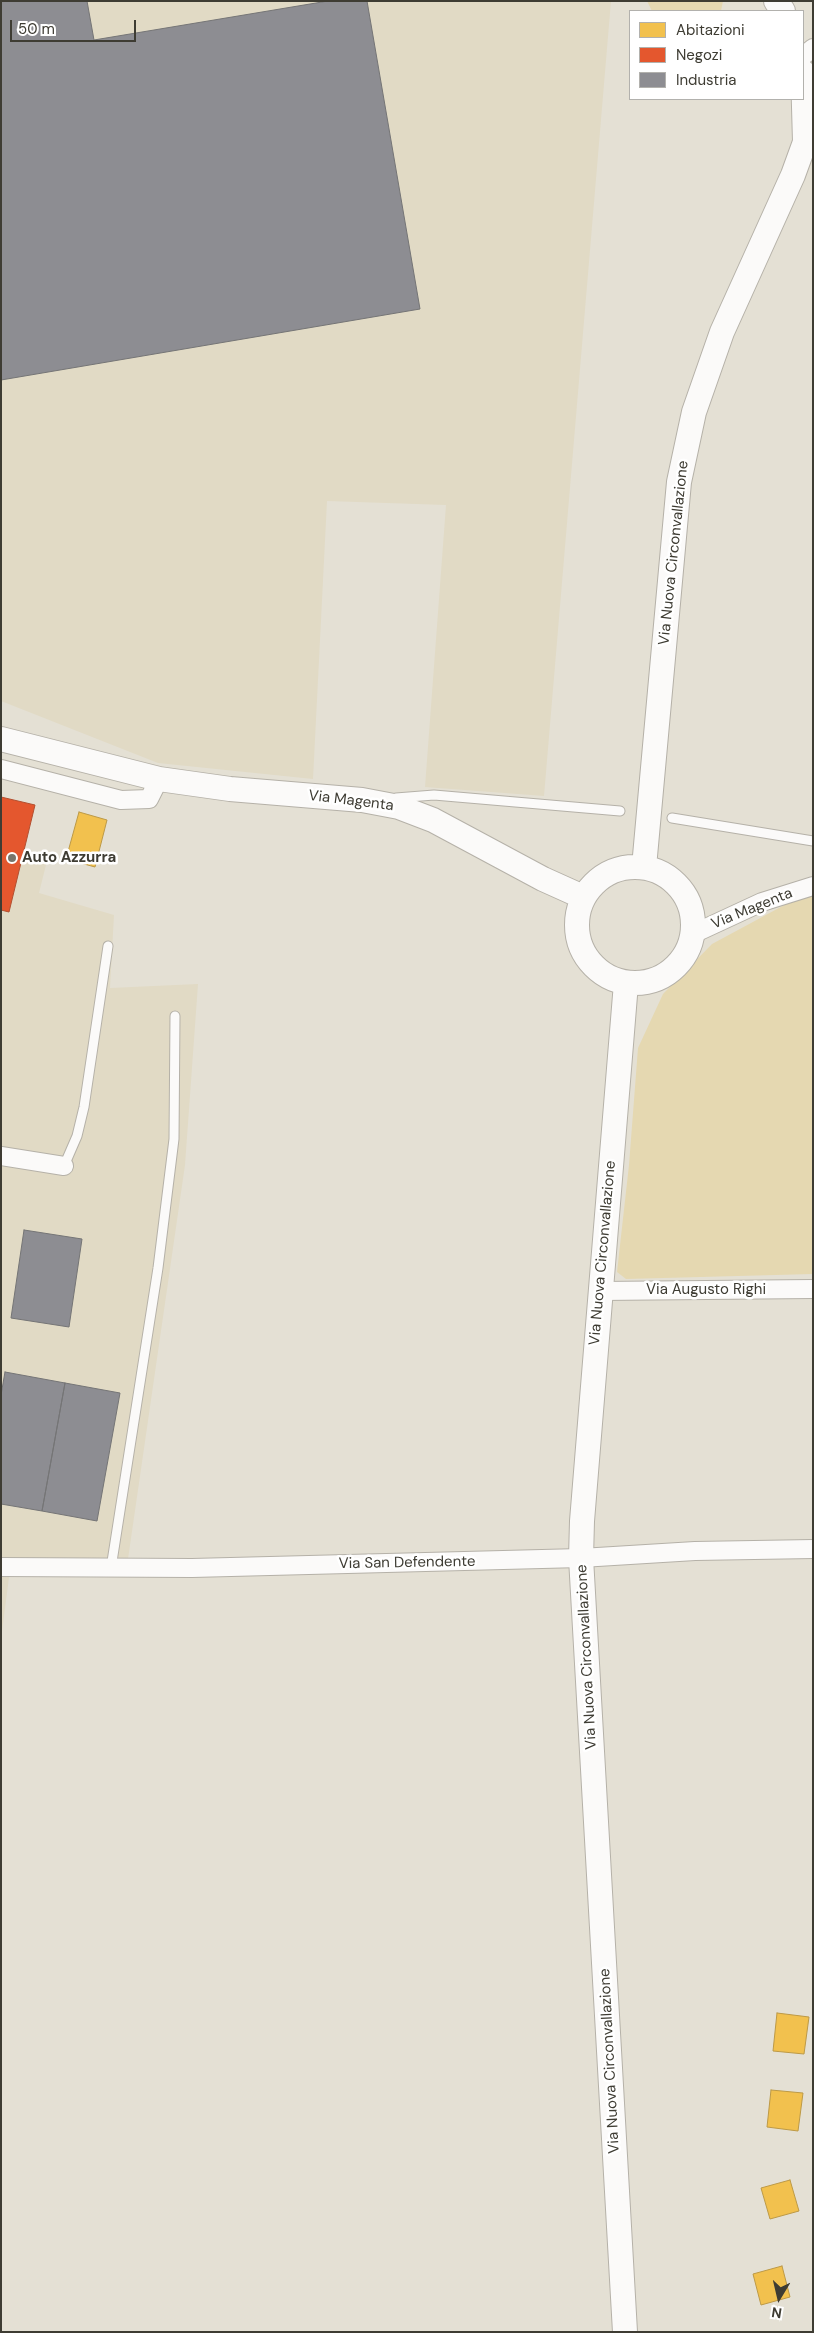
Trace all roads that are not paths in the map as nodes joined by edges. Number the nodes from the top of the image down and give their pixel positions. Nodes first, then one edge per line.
1 (804, 83) edge
2 (809, 137) edge
3 (1, 739) edge
4 (1, 769) edge
5 (159, 779) junction
6 (362, 800) junction
7 (620, 811) dead end
8 (672, 818) dead end
9 (813, 841) edge
10 (644, 867) junction
11 (813, 886) edge
12 (583, 897) junction
13 (693, 934) junction
14 (108, 946) dead end
15 (626, 983) junction
16 (176, 1016) dead end
17 (1, 1156) edge
18 (64, 1166) joint
19 (813, 1289) edge
20 (600, 1291) junction
21 (813, 1549) edge
22 (581, 1558) junction
23 (1, 1568) edge
24 (111, 1568) junction
25 (625, 2332) edge

1 - 2 street
2 - 10 street, Via Nuova Circonvallazione
3 - 5 street, Via Magenta
4 - 5 street
5 - 6 street, Via Magenta
6 - 7 lane
6 - 12 street, Via Magenta
8 - 9 lane
10 - 12 street
10 - 13 street
11 - 13 street, Via Magenta
12 - 15 street
13 - 15 street
14 - 18 lane
15 - 20 street, Via Nuova Circonvallazione
16 - 24 lane
17 - 18 street
19 - 20 street, Via Augusto Righi
20 - 22 street, Via Nuova Circonvallazione
21 - 22 street, Via San Defendente
22 - 24 street, Via San Defendente
22 - 25 street, Via Nuova Circonvallazione
23 - 24 street, Via San Defendente

